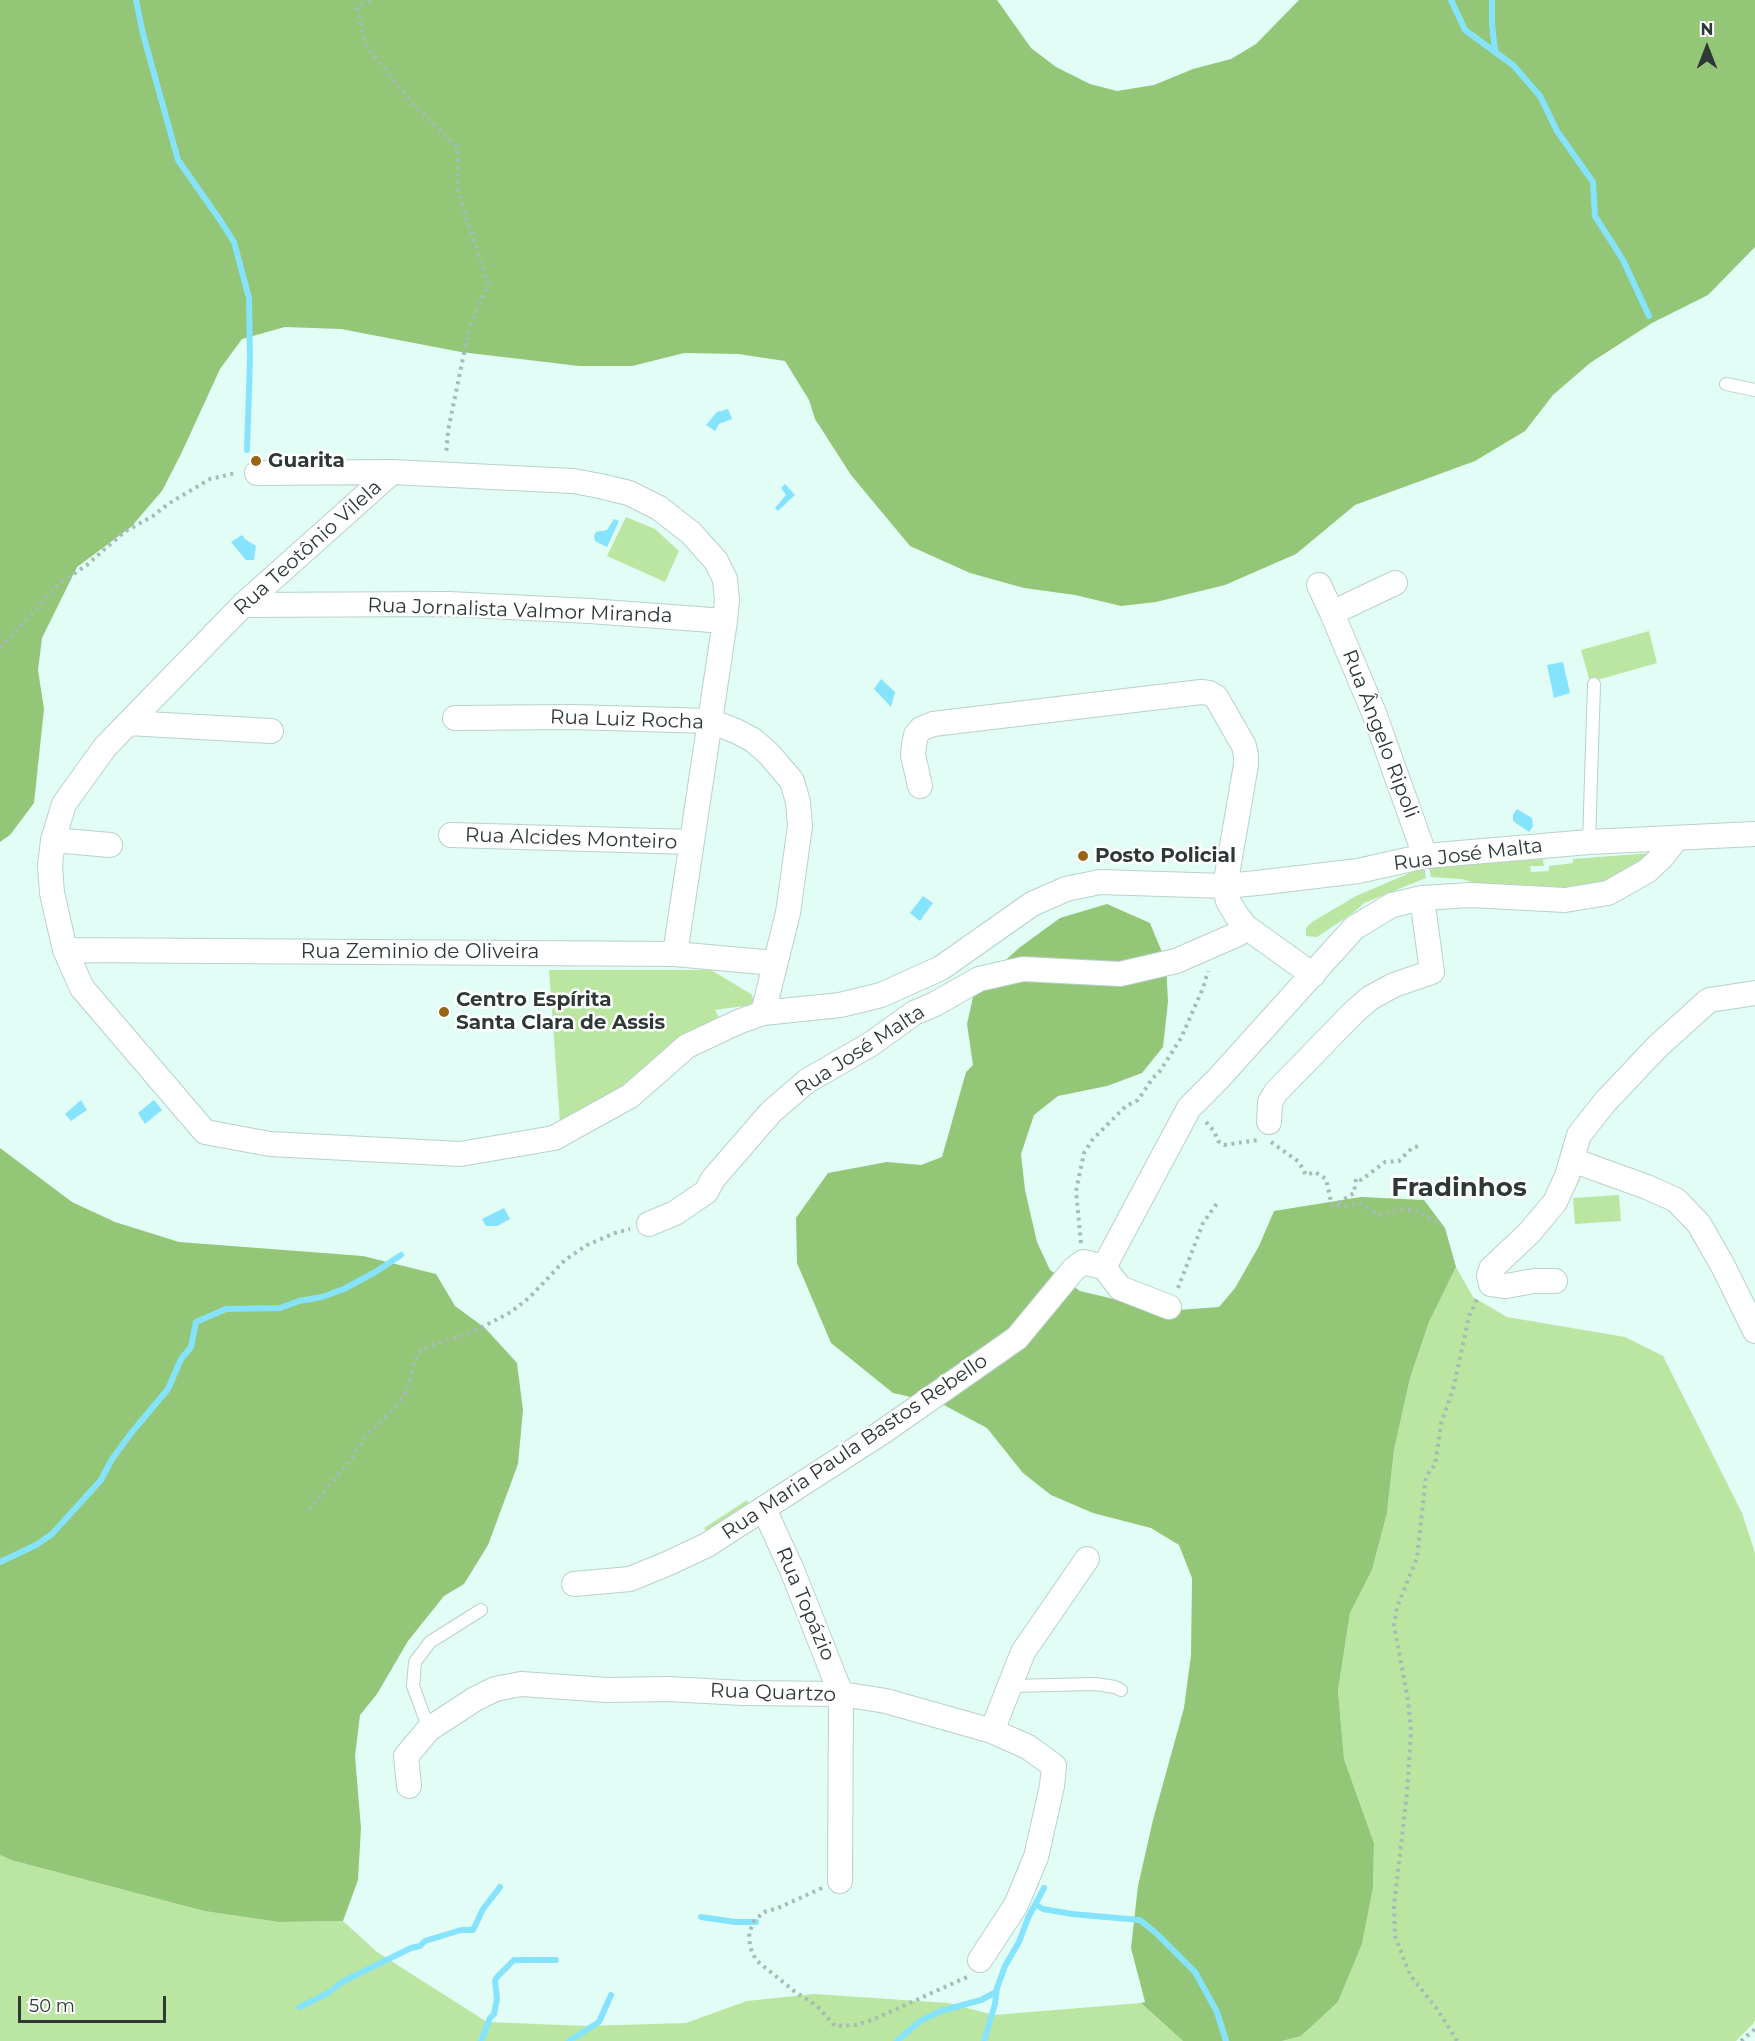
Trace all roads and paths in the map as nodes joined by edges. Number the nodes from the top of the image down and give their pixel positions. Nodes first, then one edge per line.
1 (370, 0) edge
2 (1726, 384) dead end
3 (1755, 390) edge
4 (392, 472) junction
5 (257, 473) joint
6 (444, 474) junction
7 (1395, 583) dead end
8 (1319, 585) dead end
9 (243, 605) junction
10 (726, 610) junction
11 (1332, 613) junction
12 (0, 648) edge
13 (1594, 684) dead end
14 (455, 718) dead end
15 (710, 721) junction
16 (128, 723) junction
17 (271, 731) dead end
18 (920, 786) dead end
19 (1755, 822) edge
20 (1755, 834) edge
21 (451, 835) dead end
22 (1703, 837) junction
23 (1677, 838) junction
24 (53, 840) junction
25 (692, 842) junction
26 (1589, 842) junction
27 (110, 845) dead end
28 (1425, 856) junction
29 (1225, 886) junction
30 (1422, 898) junction
31 (1246, 927) junction
32 (1213, 944) junction
33 (65, 950) junction
34 (675, 954) junction
35 (774, 963) junction
36 (1313, 975) junction
37 (1755, 993) edge
38 (763, 1012) junction
39 (1189, 1108) junction
40 (1269, 1122) dead end
41 (1422, 1145) dead end
42 (1572, 1160) junction
43 (1218, 1202) dead end
44 (1337, 1204) junction
45 (649, 1224) joint
46 (1441, 1224) dead end
47 (1093, 1264) junction
48 (1555, 1281) dead end
49 (1491, 1284) junction
50 (1169, 1308) joint
51 (1755, 1331) edge
52 (764, 1509) junction
53 (309, 1510) dead end
54 (1087, 1559) dead end
55 (574, 1584) dead end
56 (481, 1610) dead end
57 (1010, 1686) junction
58 (1121, 1690) dead end
59 (841, 1694) junction
60 (429, 1729) junction
61 (992, 1731) junction
62 (409, 1786) dead end
63 (840, 1881) joint
64 (980, 1960) joint
65 (1755, 2029) edge
66 (1457, 2041) edge
67 (1741, 2041) edge

1 - 6 path
2 - 3 lane
4 - 5 street
4 - 6 street, Rua Teotônio Vilela
4 - 9 street, Rua Teotônio Vilela
5 - 12 path
6 - 10 street, Rua Teotônio Vilela
7 - 11 street
8 - 11 street, Rua Ângelo Ripoli
9 - 10 street, Rua Jornalista Valmor Miranda
9 - 16 street, Rua Teotônio Vilela
10 - 15 street
11 - 28 street, Rua Ângelo Ripoli
13 - 26 lane
14 - 15 street, Rua Luiz Rocha
15 - 25 street
15 - 35 street, Rua Luiz Rocha
16 - 17 street
16 - 24 street, Rua Teotônio Vilela
18 - 29 street
19 - 22 street, Rua José Malta
20 - 22 street, Rua José Malta
21 - 25 street, Rua Alcides Monteiro
22 - 23 street, Rua José Malta
23 - 26 street, Rua José Malta
23 - 30 street, Rua José Malta
24 - 27 street
24 - 33 street, Rua Teotônio Vilela
25 - 34 street
26 - 28 street, Rua José Malta
28 - 29 street, Rua José Malta
29 - 31 street
29 - 38 street, Rua José Malta
30 - 36 street, Rua José Malta
30 - 40 street
31 - 32 street, Rua José Malta
31 - 36 street
32 - 45 street, Rua José Malta
32 - 47 path
33 - 34 street, Rua Zeminio de Oliveira
33 - 38 street, Rua José Malta
34 - 35 street, Rua Zeminio de Oliveira
35 - 38 street, Rua Luiz Rocha
36 - 39 street, Rua José Malta
37 - 42 street
39 - 44 path
39 - 47 street, Rua José Malta
41 - 44 path
42 - 49 street
42 - 51 street
43 - 50 path
44 - 46 path
45 - 53 path
47 - 50 street
47 - 52 street, Rua Maria Paula Bastos Rebello
48 - 49 street
49 - 66 path
52 - 55 street, Rua Maria Paula Bastos Rebello
52 - 59 street, Rua Topázio
54 - 57 street
56 - 60 lane
57 - 58 lane
57 - 61 street
59 - 60 street, Rua Quartzo
59 - 61 street, Rua Quartzo
59 - 63 street, Rua Topázio
60 - 62 street, Rua Quartzo
61 - 64 street
63 - 64 path
65 - 67 path

